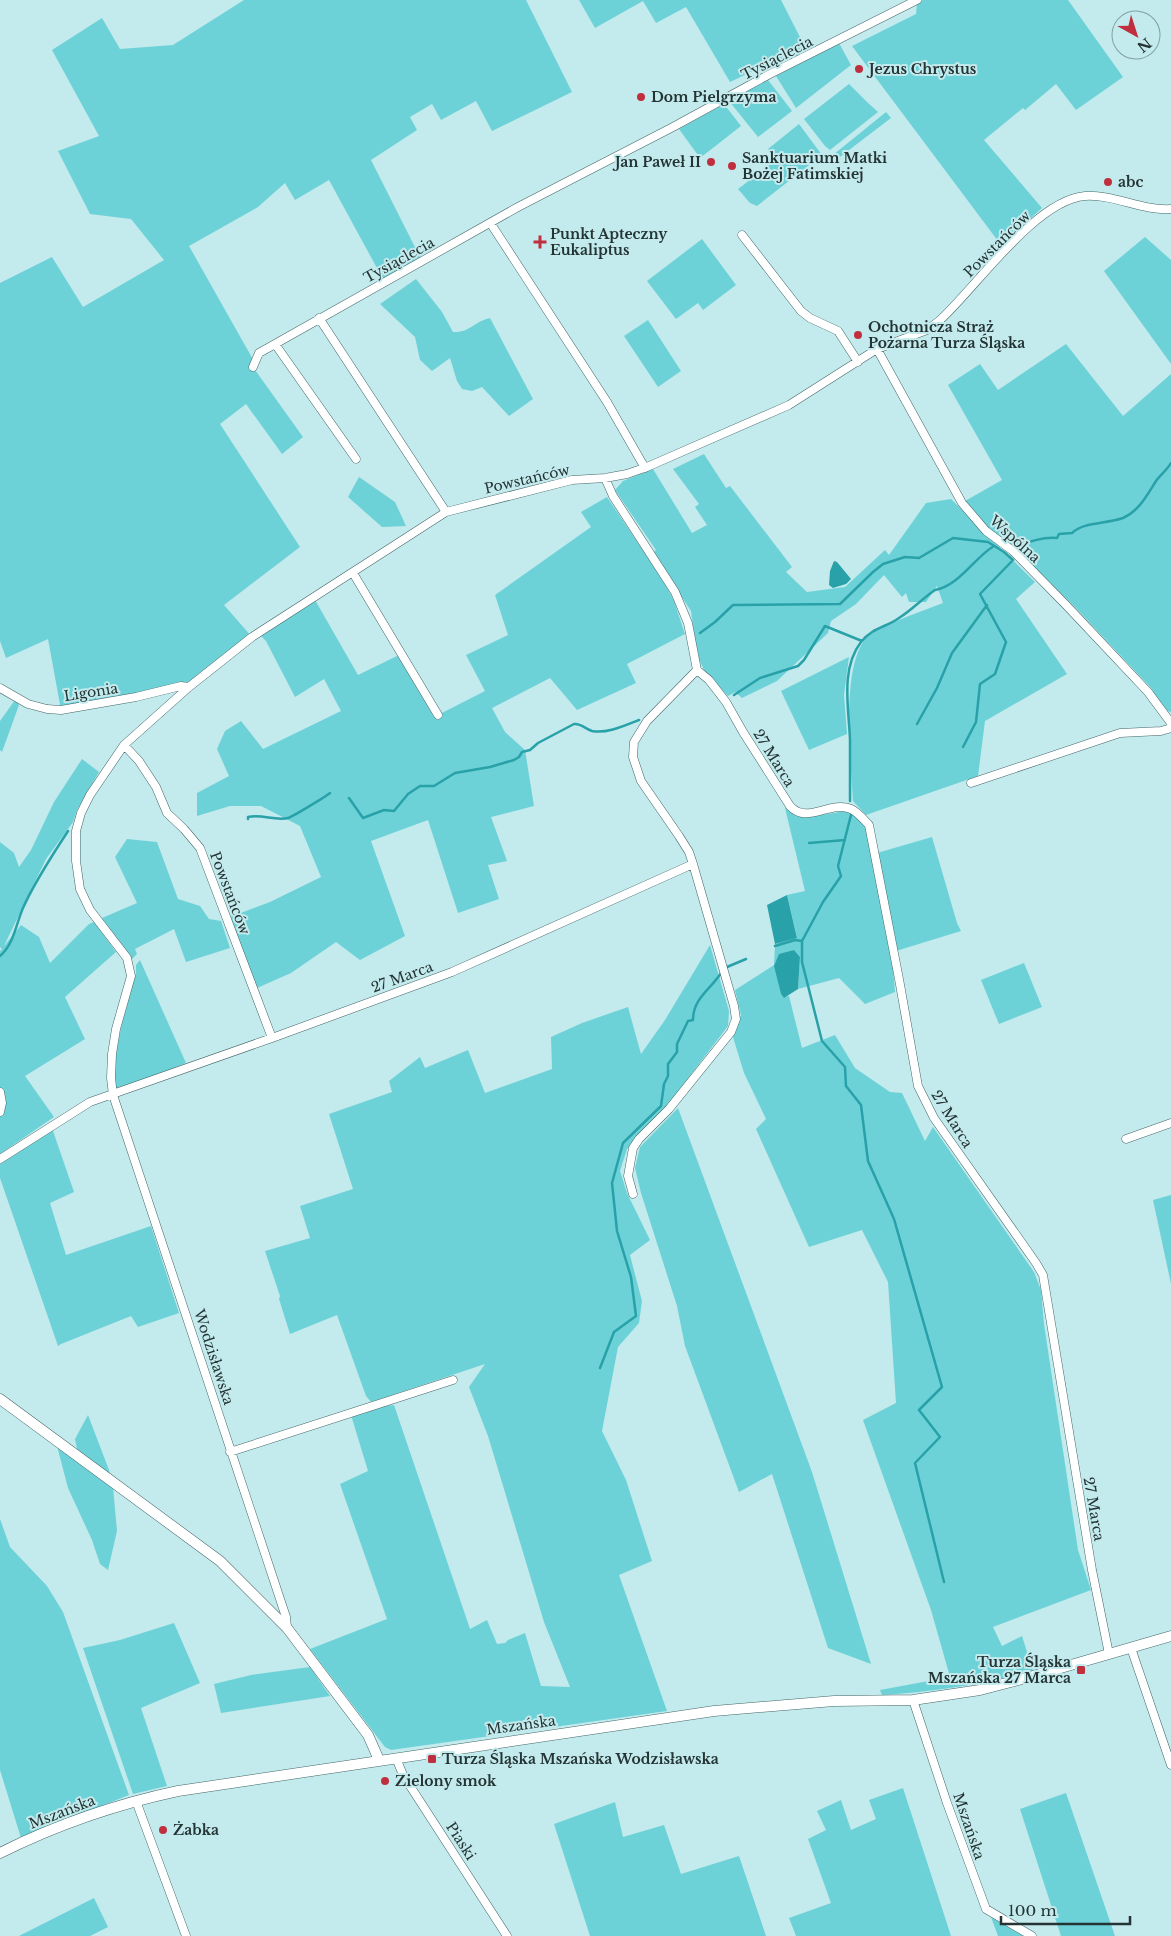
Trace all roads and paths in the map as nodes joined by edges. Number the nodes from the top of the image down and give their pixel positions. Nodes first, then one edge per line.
1 (917, 0) edge
2 (1171, 209) edge
3 (491, 224) junction
4 (742, 235) dead end
5 (319, 318) junction
6 (275, 344) junction
7 (877, 350) junction
8 (858, 362) junction
9 (253, 367) dead end
10 (356, 459) dead end
11 (645, 468) junction
12 (605, 478) junction
13 (446, 512) junction
14 (353, 573) junction
15 (697, 670) junction
16 (189, 687) junction
17 (0, 688) edge
18 (438, 715) dead end
19 (1171, 723) edge
20 (1171, 728) edge
21 (124, 745) junction
22 (971, 783) dead end
23 (693, 864) junction
24 (272, 1038) junction
25 (0, 1092) edge
26 (113, 1095) junction
27 (0, 1112) edge
28 (1171, 1123) edge
29 (1126, 1139) dead end
30 (0, 1159) edge
31 (633, 1194) dead end
32 (453, 1380) dead end
33 (0, 1399) edge
34 (230, 1452) junction
35 (287, 1628) junction
36 (1171, 1636) edge
37 (1131, 1648) junction
38 (1109, 1654) junction
39 (913, 1700) junction
40 (396, 1758) junction
41 (379, 1760) junction
42 (1171, 1765) edge
43 (136, 1801) junction
44 (0, 1853) edge
45 (186, 1936) edge
46 (507, 1936) edge
47 (1032, 1936) edge

1 - 3 street, Tysiąclecia
2 - 7 street, Powstańców
3 - 5 street, Tysiąclecia
3 - 11 street
4 - 8 street
5 - 6 street, Tysiąclecia
5 - 13 street
6 - 9 street, Tysiąclecia
6 - 10 street
7 - 8 street, Powstańców
7 - 19 street, Wspólna
8 - 11 street, Powstańców
11 - 12 street, Powstańców
12 - 13 street, Powstańców
12 - 15 street
13 - 14 street, Powstańców
14 - 16 street, Powstańców
14 - 18 street
15 - 23 street
15 - 38 street, 27 Marca
16 - 17 street, Ligonia
16 - 21 street, Powstańców
20 - 22 street
21 - 24 street, Powstańców
21 - 26 street, Powstańców
23 - 24 street, 27 Marca
23 - 31 street
24 - 26 street, 27 Marca
25 - 27 street
26 - 30 street
26 - 34 street, Wodzisławska
28 - 29 street
32 - 34 street
33 - 35 street, Wodzisławska
34 - 35 street, Wodzisławska
35 - 41 street, Wodzisławska
36 - 37 street, Mszańska
37 - 38 street, Mszańska
37 - 42 street
38 - 39 street, Mszańska
39 - 40 street, Mszańska
39 - 47 street, Mszańska
40 - 41 street, Mszańska
40 - 46 street, Piaski
41 - 43 street, Mszańska
43 - 44 street, Mszańska
43 - 45 street

